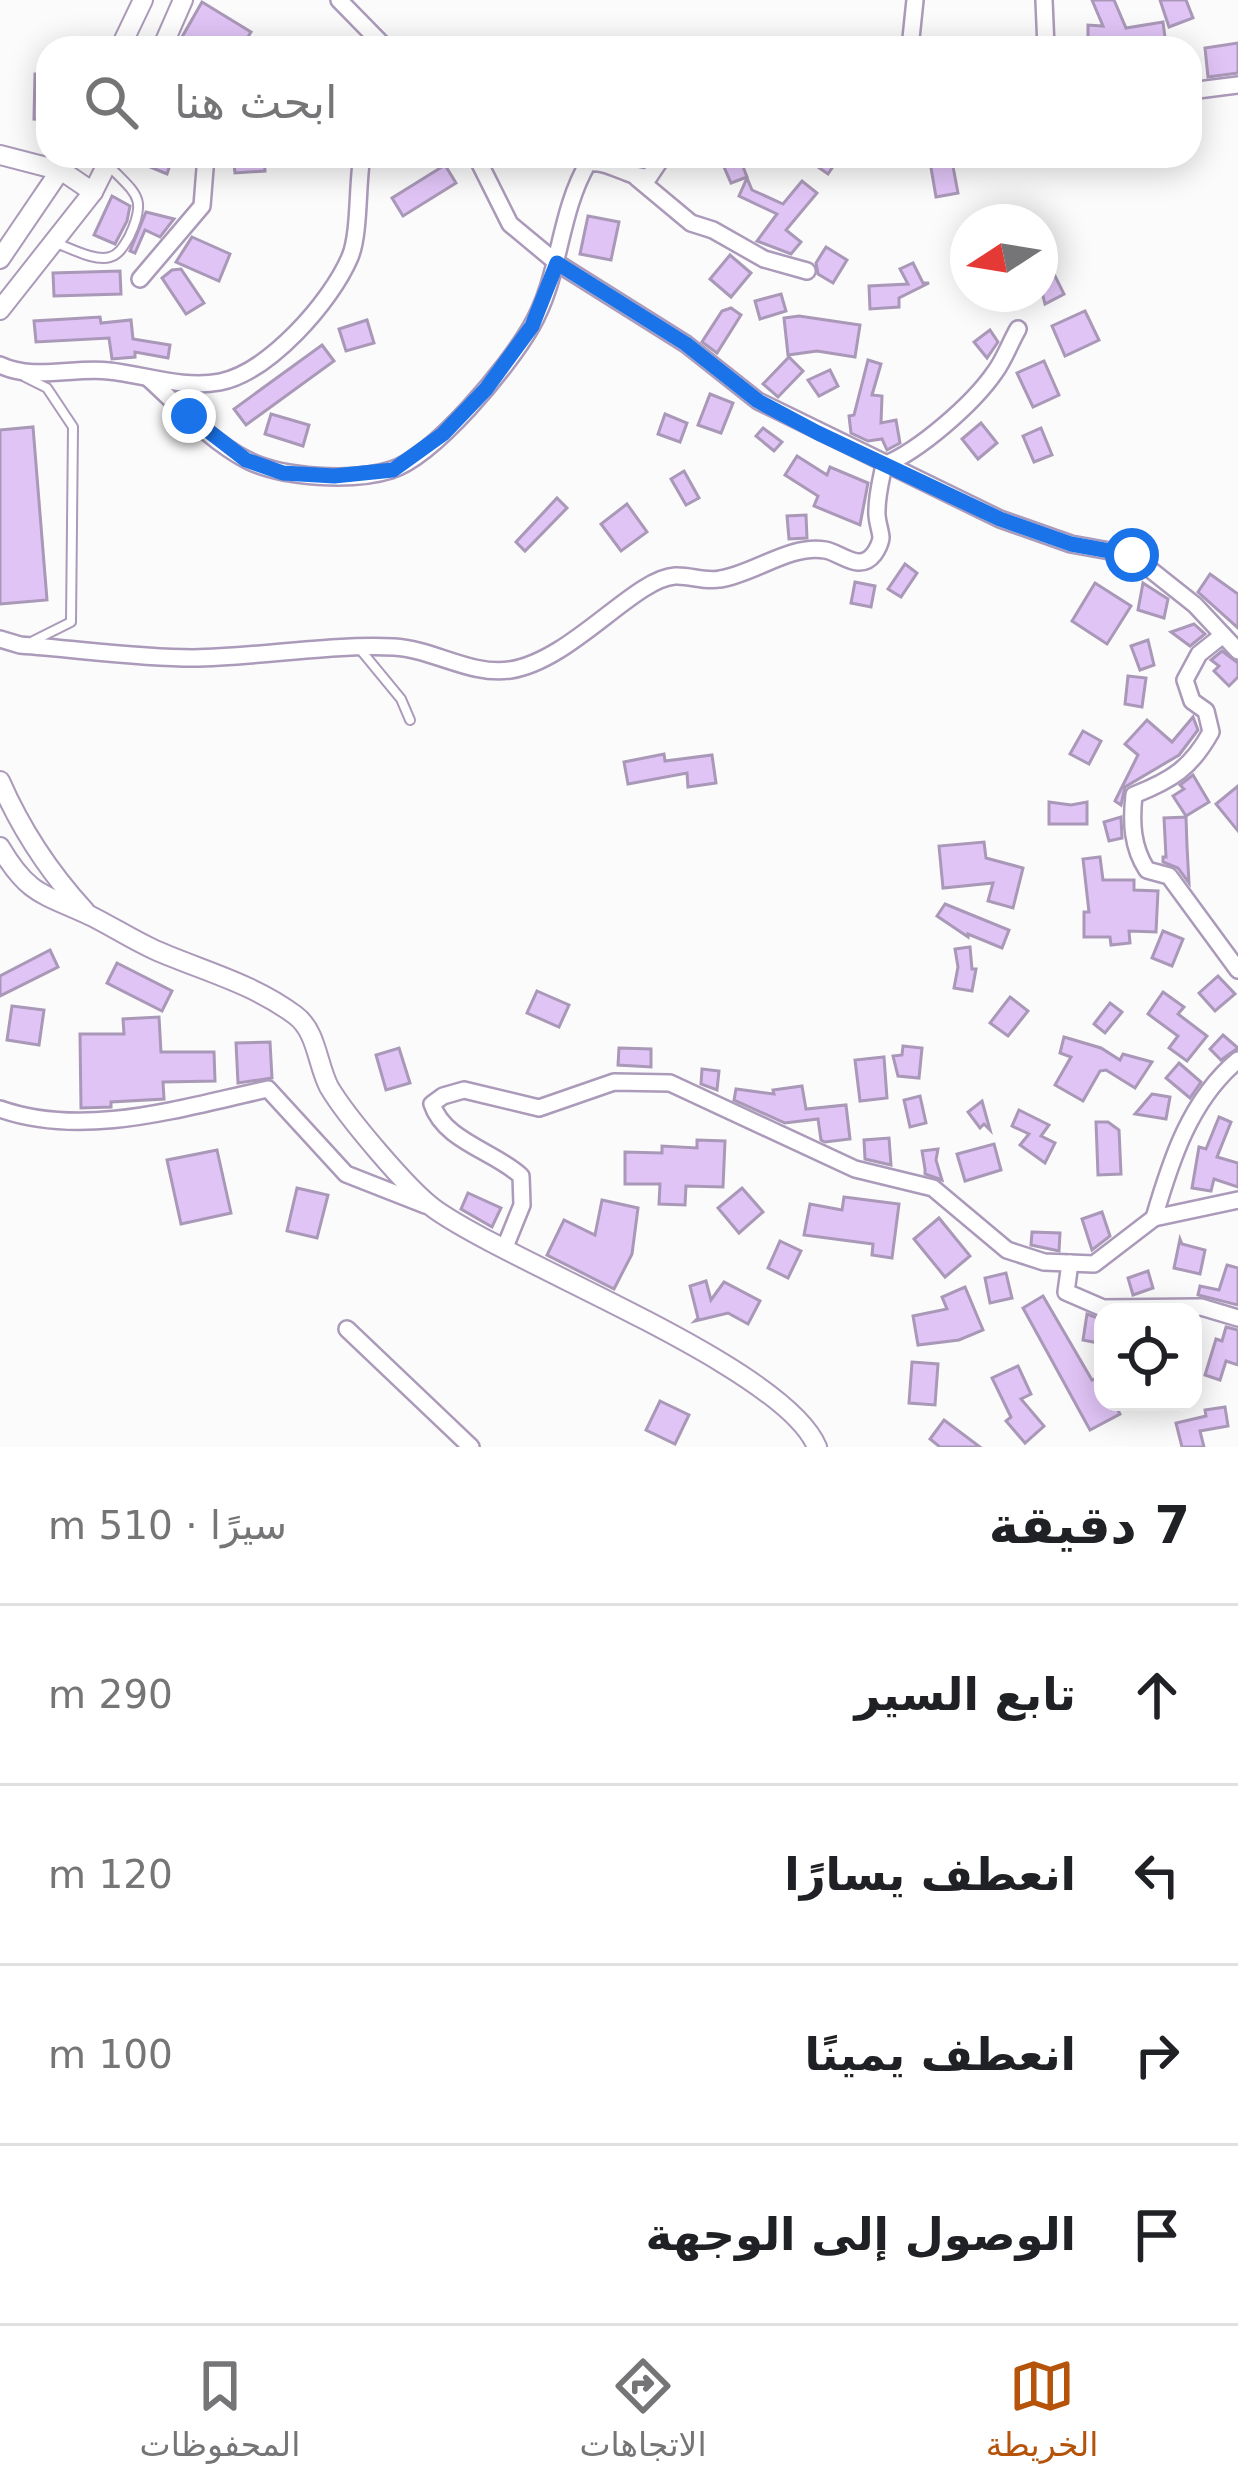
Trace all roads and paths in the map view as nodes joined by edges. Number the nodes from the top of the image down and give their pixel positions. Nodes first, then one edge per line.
1 (142, 0) edge
2 (184, 0) edge
3 (339, 0) edge
4 (914, 0) edge
5 (1044, 0) edge
6 (126, 36) edge
7 (172, 36) edge
8 (374, 36) edge
9 (911, 36) edge
10 (1046, 36) edge
11 (1238, 86) edge
12 (1202, 90) edge
13 (0, 155) edge
14 (36, 160) edge
15 (63, 168) edge
16 (70, 168) edge
17 (105, 168) edge
18 (115, 168) edge
19 (205, 168) edge
20 (361, 168) edge
21 (482, 168) edge
22 (585, 168) edge
23 (615, 168) edge
24 (655, 168) edge
25 (637, 178) junction
26 (93, 192) junction
27 (55, 243) junction
28 (0, 260) edge
29 (557, 263) junction
30 (807, 271) dead end
31 (140, 279) dead end
32 (0, 310) edge
33 (1018, 329) dead end
34 (0, 364) edge
35 (17, 373) junction
36 (148, 378) junction
37 (884, 465) junction
38 (1222, 635) junction
39 (0, 639) edge
40 (20, 645) junction
41 (357, 646) junction
42 (1238, 651) edge
43 (410, 720) dead end
44 (0, 781) edge
45 (0, 848) edge
46 (88, 915) junction
47 (1238, 970) edge
48 (1238, 1060) edge
49 (0, 1109) edge
50 (1238, 1200) edge
51 (434, 1208) junction
52 (1154, 1219) junction
53 (505, 1247) junction
54 (1070, 1263) junction
55 (1238, 1318) edge
56 (347, 1329) dead end
57 (471, 1447) edge
58 (817, 1447) edge

1 - 6 street
2 - 7 street
3 - 8 street
4 - 9 street
5 - 10 street
11 - 12 street
13 - 14 street
15 - 28 street
16 - 26 street
17 - 26 street
18 - 27 lane
19 - 31 street
20 - 36 street
21 - 29 street
22 - 29 street
23 - 25 street
24 - 25 street
25 - 30 street
26 - 27 street
27 - 32 street
29 - 36 street
29 - 37 street
33 - 37 street
34 - 35 street
35 - 36 street
35 - 40 lane
37 - 38 street
37 - 41 street
38 - 42 street
38 - 47 street
39 - 40 street
40 - 41 street
41 - 43 lane
44 - 46 street
45 - 46 street
46 - 51 street
48 - 52 street
49 - 51 street
50 - 52 street
51 - 53 street
52 - 54 street
53 - 54 street
53 - 58 street
54 - 55 street
56 - 57 street

